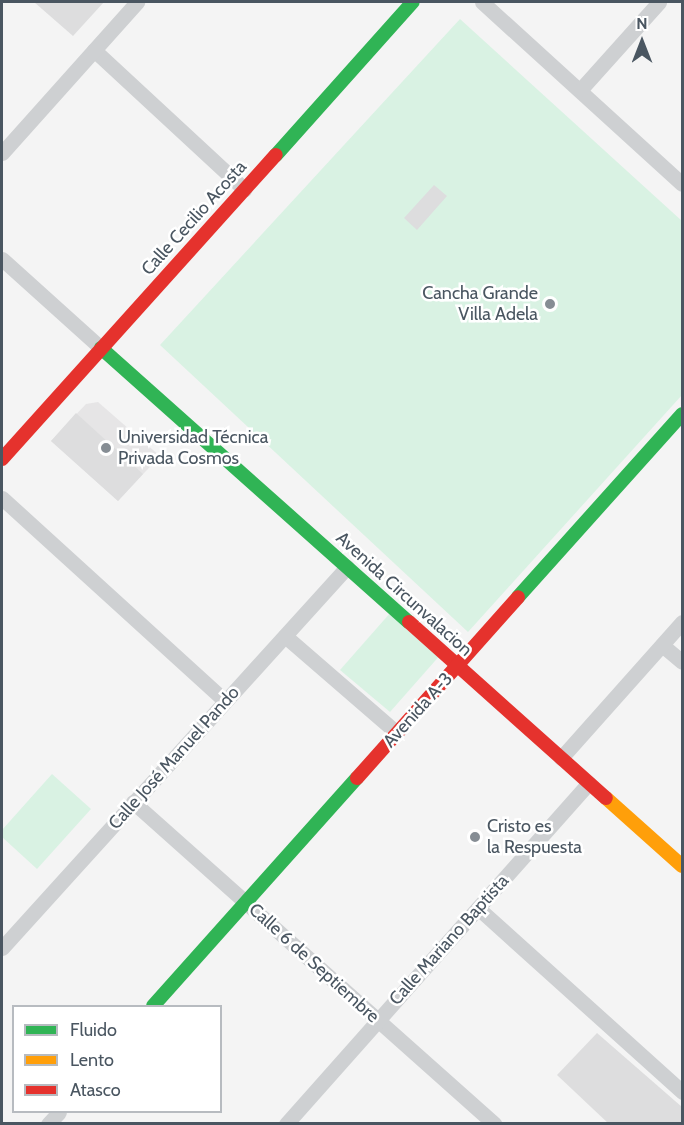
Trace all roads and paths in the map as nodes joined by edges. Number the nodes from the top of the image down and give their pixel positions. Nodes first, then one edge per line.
1 (137, 2) edge
2 (413, 2) edge
3 (482, 2) edge
4 (659, 2) edge
5 (94, 50) junction
6 (580, 89) junction
7 (2, 153) edge
8 (682, 184) edge
9 (244, 189) junction
10 (2, 259) edge
11 (101, 348) junction
12 (682, 414) edge
13 (2, 459) edge
14 (2, 498) edge
15 (347, 567) junction
16 (682, 622) edge
17 (285, 636) junction
18 (662, 645) junction
19 (682, 662) edge
20 (457, 666) junction
21 (225, 701) junction
22 (397, 733) junction
23 (561, 758) junction
24 (589, 783) junction
25 (134, 802) junction
26 (682, 866) edge
27 (246, 902) junction
28 (478, 908) junction
29 (5, 937) edge
30 (154, 1005) edge
31 (378, 1020) junction
32 (682, 1092) edge
33 (286, 1124) edge
34 (495, 1124) edge

1 - 5 street
2 - 9 street, Calle Cecilio Acosta
3 - 6 street
4 - 6 street
5 - 7 street
5 - 9 street
6 - 8 street
9 - 11 street, Calle Cecilio Acosta
10 - 11 street
11 - 13 street, Calle Cecilio Acosta
11 - 15 street, Avenida Circunvalacion
12 - 20 street, Avenida A-3
14 - 21 street
15 - 17 street, Calle José Manuel Pando
15 - 20 street, Avenida Circunvalacion
16 - 18 street
17 - 21 street, Calle José Manuel Pando
17 - 22 street
18 - 19 street
18 - 23 street
20 - 22 street, Avenida A-3
20 - 23 street, Avenida Circunvalacion
21 - 25 street, Calle José Manuel Pando
22 - 27 street, Avenida A-3
23 - 24 street, Avenida Circunvalacion
24 - 26 street, Avenida Circunvalacion
24 - 28 street, Calle Mariano Baptista
25 - 27 street, Calle 6 de Septiembre
25 - 29 street, Calle José Manuel Pando
27 - 30 street, Avenida A-3
27 - 31 street, Calle 6 de Septiembre
28 - 31 street, Calle Mariano Baptista
28 - 32 street
31 - 33 street, Calle Mariano Baptista
31 - 34 street, Calle 6 de Septiembre

